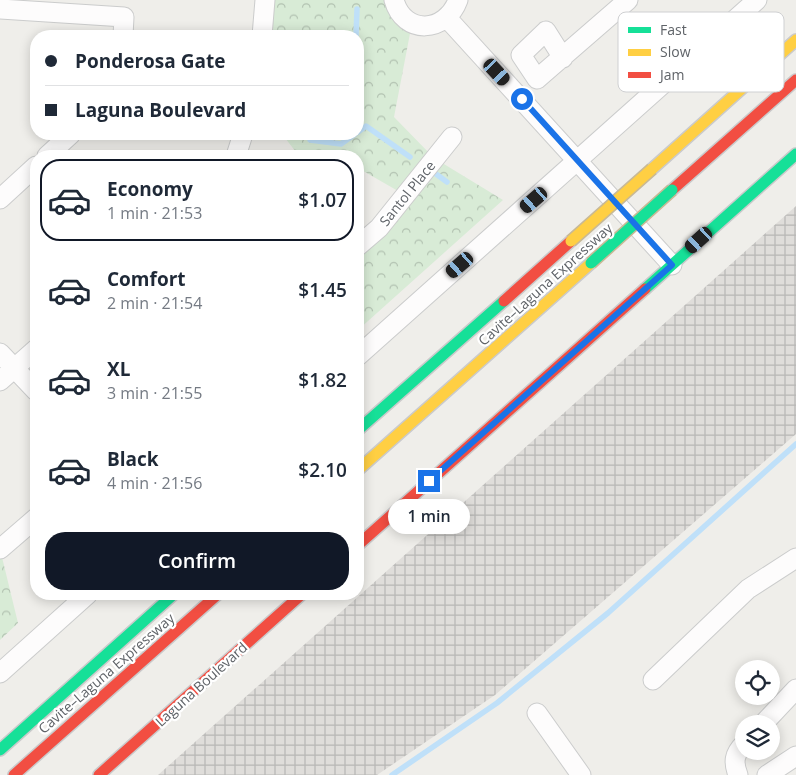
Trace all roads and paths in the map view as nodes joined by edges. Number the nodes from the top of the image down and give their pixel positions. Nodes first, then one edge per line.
1 (265, 0) edge
2 (394, 0) edge
3 (458, 0) edge
4 (628, 0) edge
5 (757, 0) edge
6 (0, 9) edge
7 (744, 12) edge
8 (448, 18) junction
9 (123, 30) edge
10 (262, 30) edge
11 (796, 40) edge
12 (784, 51) edge
13 (562, 58) dead end
14 (796, 80) edge
15 (784, 91) edge
16 (655, 92) edge
17 (738, 92) edge
18 (782, 92) edge
19 (452, 137) dead end
20 (64, 140) edge
21 (54, 150) edge
22 (796, 154) edge
23 (578, 161) junction
24 (30, 172) edge
25 (0, 199) edge
26 (364, 241) edge
27 (672, 265) junction
28 (364, 351) edge
29 (0, 353) edge
30 (30, 355) edge
31 (15, 369) junction
32 (0, 381) edge
33 (30, 385) edge
34 (364, 425) edge
35 (364, 465) edge
36 (30, 523) edge
37 (364, 540) edge
38 (0, 549) edge
39 (796, 558) edge
40 (81, 600) edge
41 (167, 600) edge
42 (211, 600) edge
43 (295, 600) edge
44 (0, 673) edge
45 (653, 680) dead end
46 (796, 689) edge
47 (537, 714) dead end
48 (771, 715) edge
49 (0, 750) edge
50 (796, 756) edge
51 (735, 758) edge
52 (14, 775) edge
53 (99, 775) edge
54 (581, 775) edge
55 (738, 775) edge
56 (767, 775) edge

1 - 10 street
2 - 8 street
3 - 8 street
4 - 13 street
5 - 7 street
6 - 9 street
8 - 23 street
11 - 12 main road, Cavite–Laguna Expressway, bridge
14 - 15 main road, Cavite–Laguna Expressway, bridge
16 - 23 street
17 - 34 main road, Cavite–Laguna Expressway, bridge
18 - 35 main road, Cavite–Laguna Expressway, bridge
19 - 26 street, Santol Place
20 - 21 street
22 - 27 main road
23 - 27 street
23 - 28 street
24 - 25 street
27 - 37 main road
29 - 31 street
30 - 31 street
31 - 32 street
31 - 33 street
36 - 38 street
39 - 45 street
40 - 44 street
41 - 49 main road, Cavite–Laguna Expressway
42 - 52 main road, Cavite–Laguna Expressway
43 - 53 main road, Laguna Boulevard
46 - 48 street
47 - 54 street
50 - 56 street
51 - 55 street

